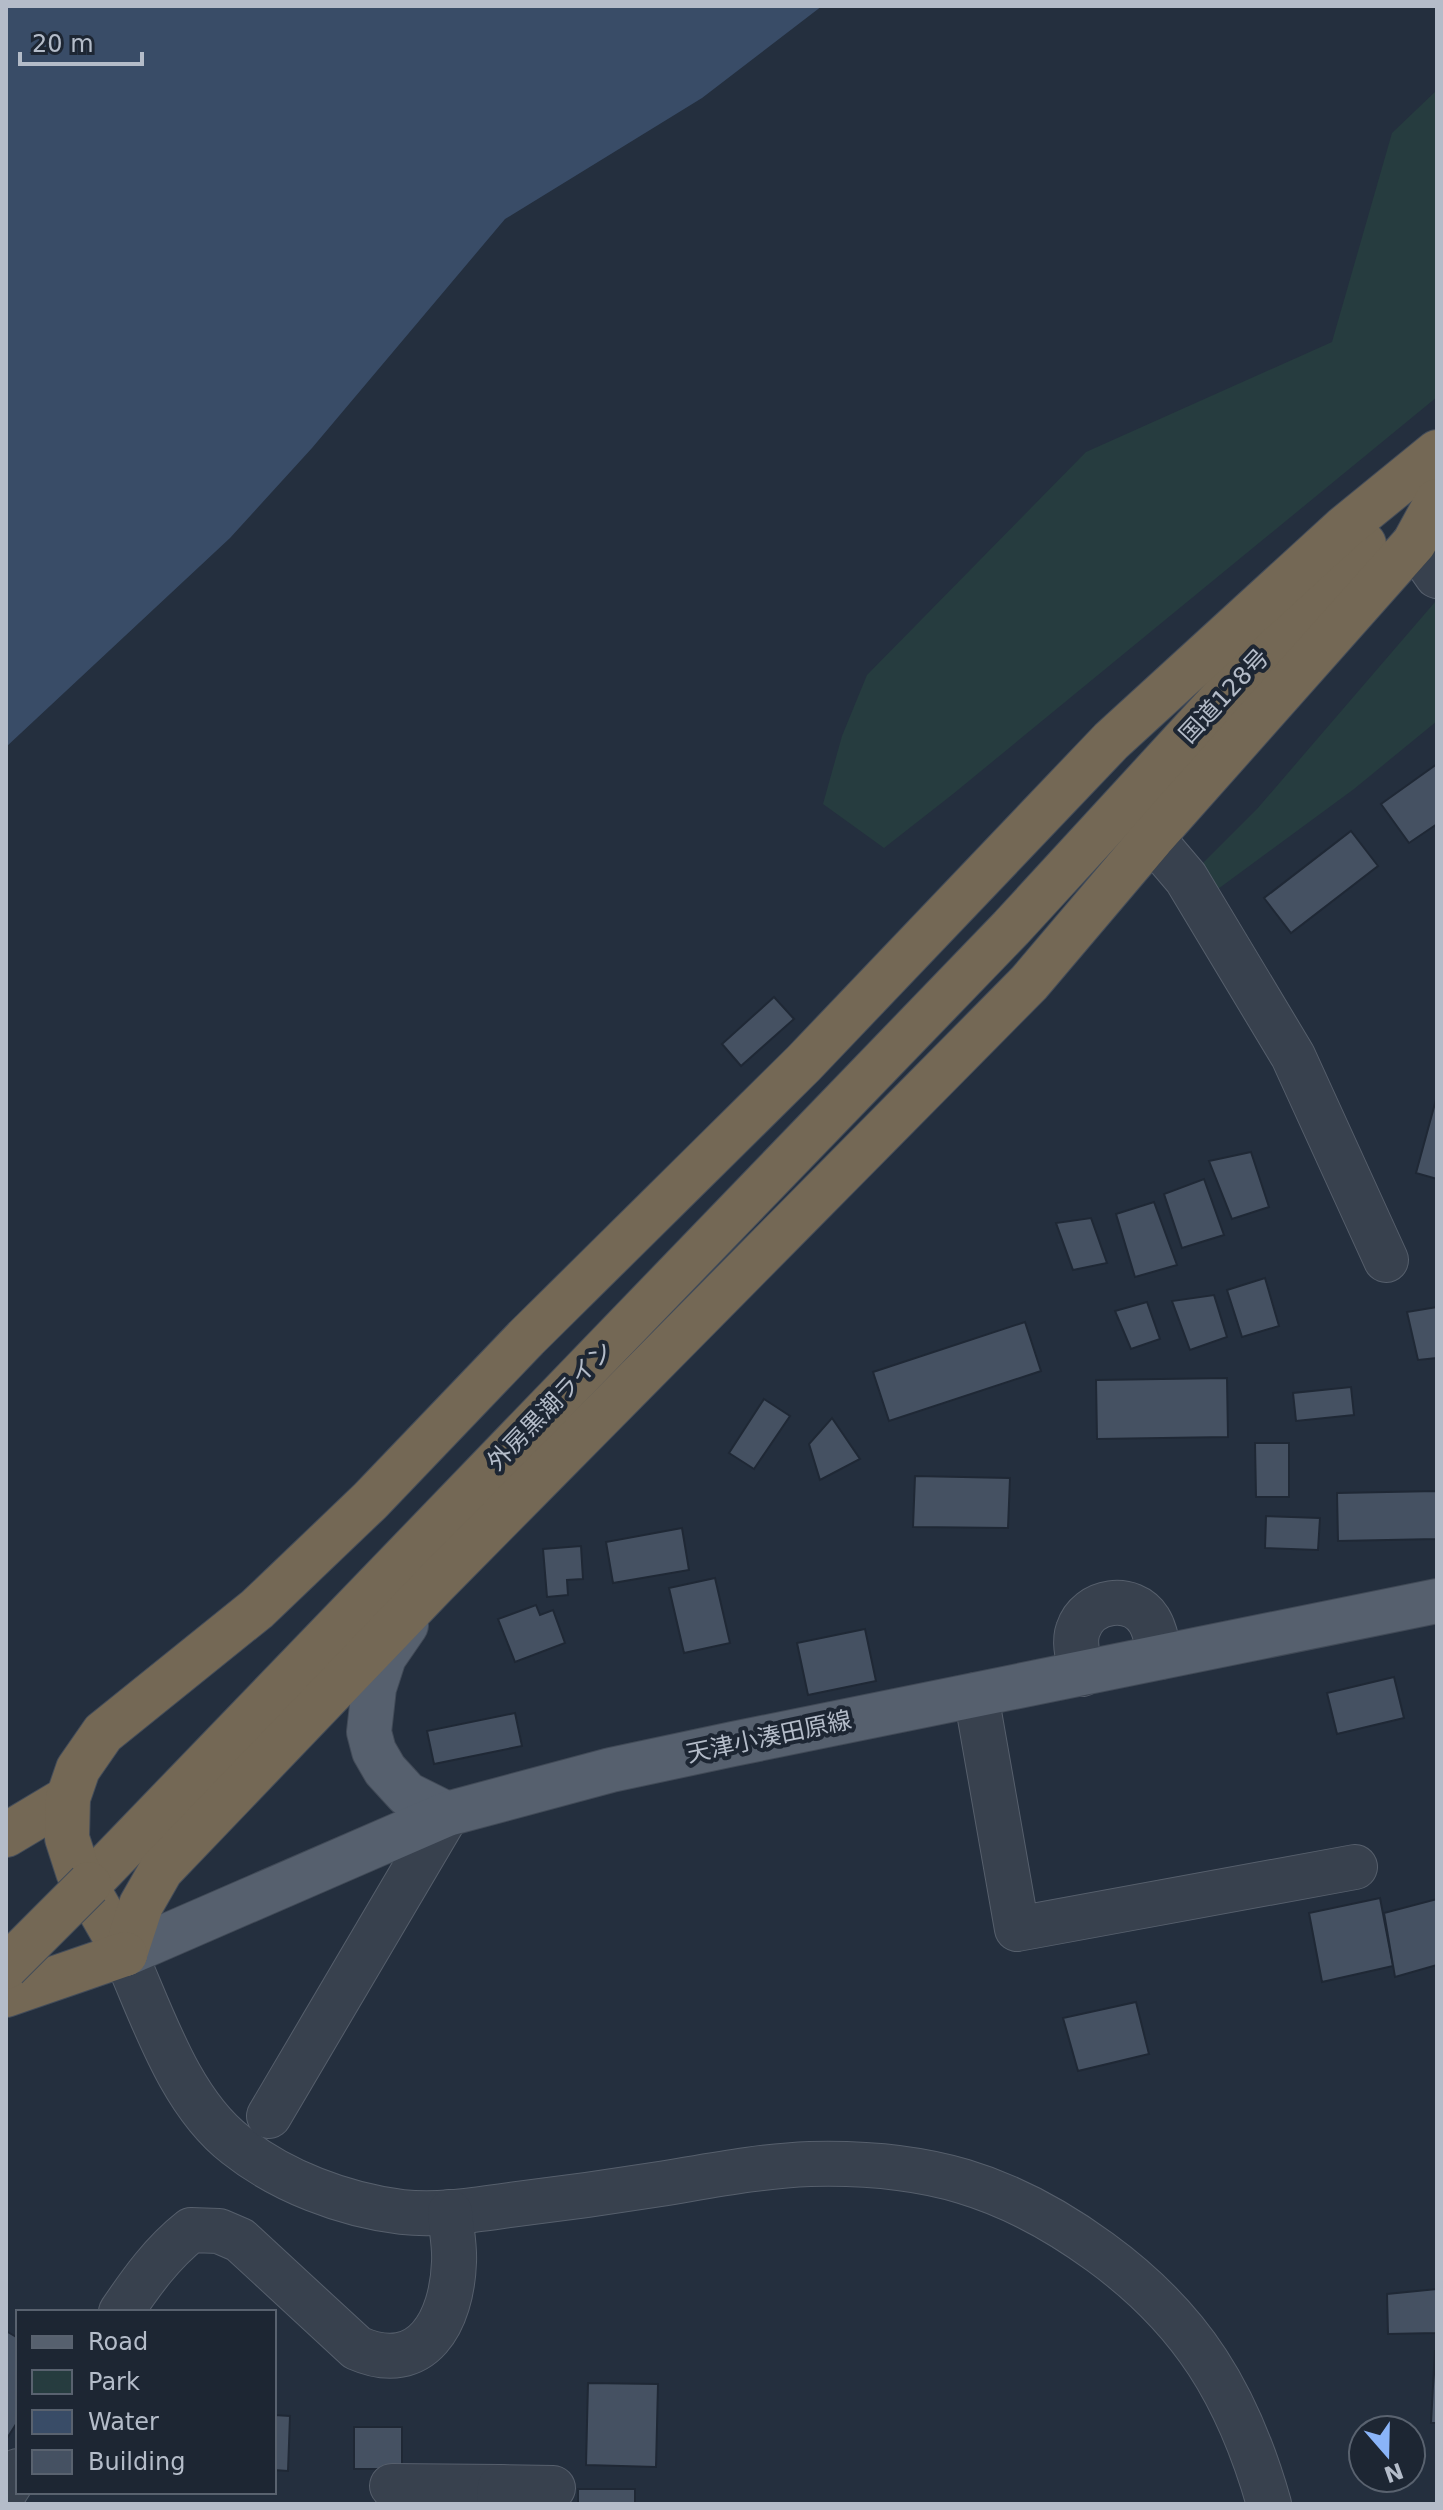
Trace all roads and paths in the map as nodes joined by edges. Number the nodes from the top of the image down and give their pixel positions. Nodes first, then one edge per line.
1 (1437, 452) edge
2 (1437, 465) edge
3 (1437, 501) edge
4 (1426, 559) edge
5 (1152, 838) junction
6 (1011, 928) joint
7 (1386, 1260) dead end
8 (435, 1584) junction
9 (1437, 1601) edge
10 (1160, 1657) junction
11 (1082, 1674) junction
12 (976, 1695) junction
13 (68, 1798) junction
14 (447, 1814) junction
15 (6, 1835) edge
16 (1355, 1867) dead end
17 (125, 1954) junction
18 (6, 1967) edge
19 (6, 1995) edge
20 (269, 2116) dead end
21 (450, 2212) junction
22 (122, 2310) edge
23 (392, 2486) dead end
24 (553, 2488) dead end
25 (500, 2496) edge
26 (1269, 2504) edge

1 - 13 highway
2 - 6 highway, 国道128号
3 - 4 highway
4 - 5 highway
5 - 7 street
5 - 8 highway
6 - 18 highway, 外房黒潮ライン, bridge
8 - 14 main road
8 - 17 highway
9 - 10 main road, 天津小湊田原線
10 - 11 main road, 天津小湊田原線
10 - 11 street
11 - 12 main road, 天津小湊田原線
12 - 14 main road, 天津小湊田原線
12 - 16 street
13 - 15 highway
13 - 17 highway
14 - 17 main road, 天津小湊田原線
14 - 20 street
17 - 19 highway
17 - 21 street
21 - 22 street
21 - 26 street
23 - 25 street
24 - 25 street

